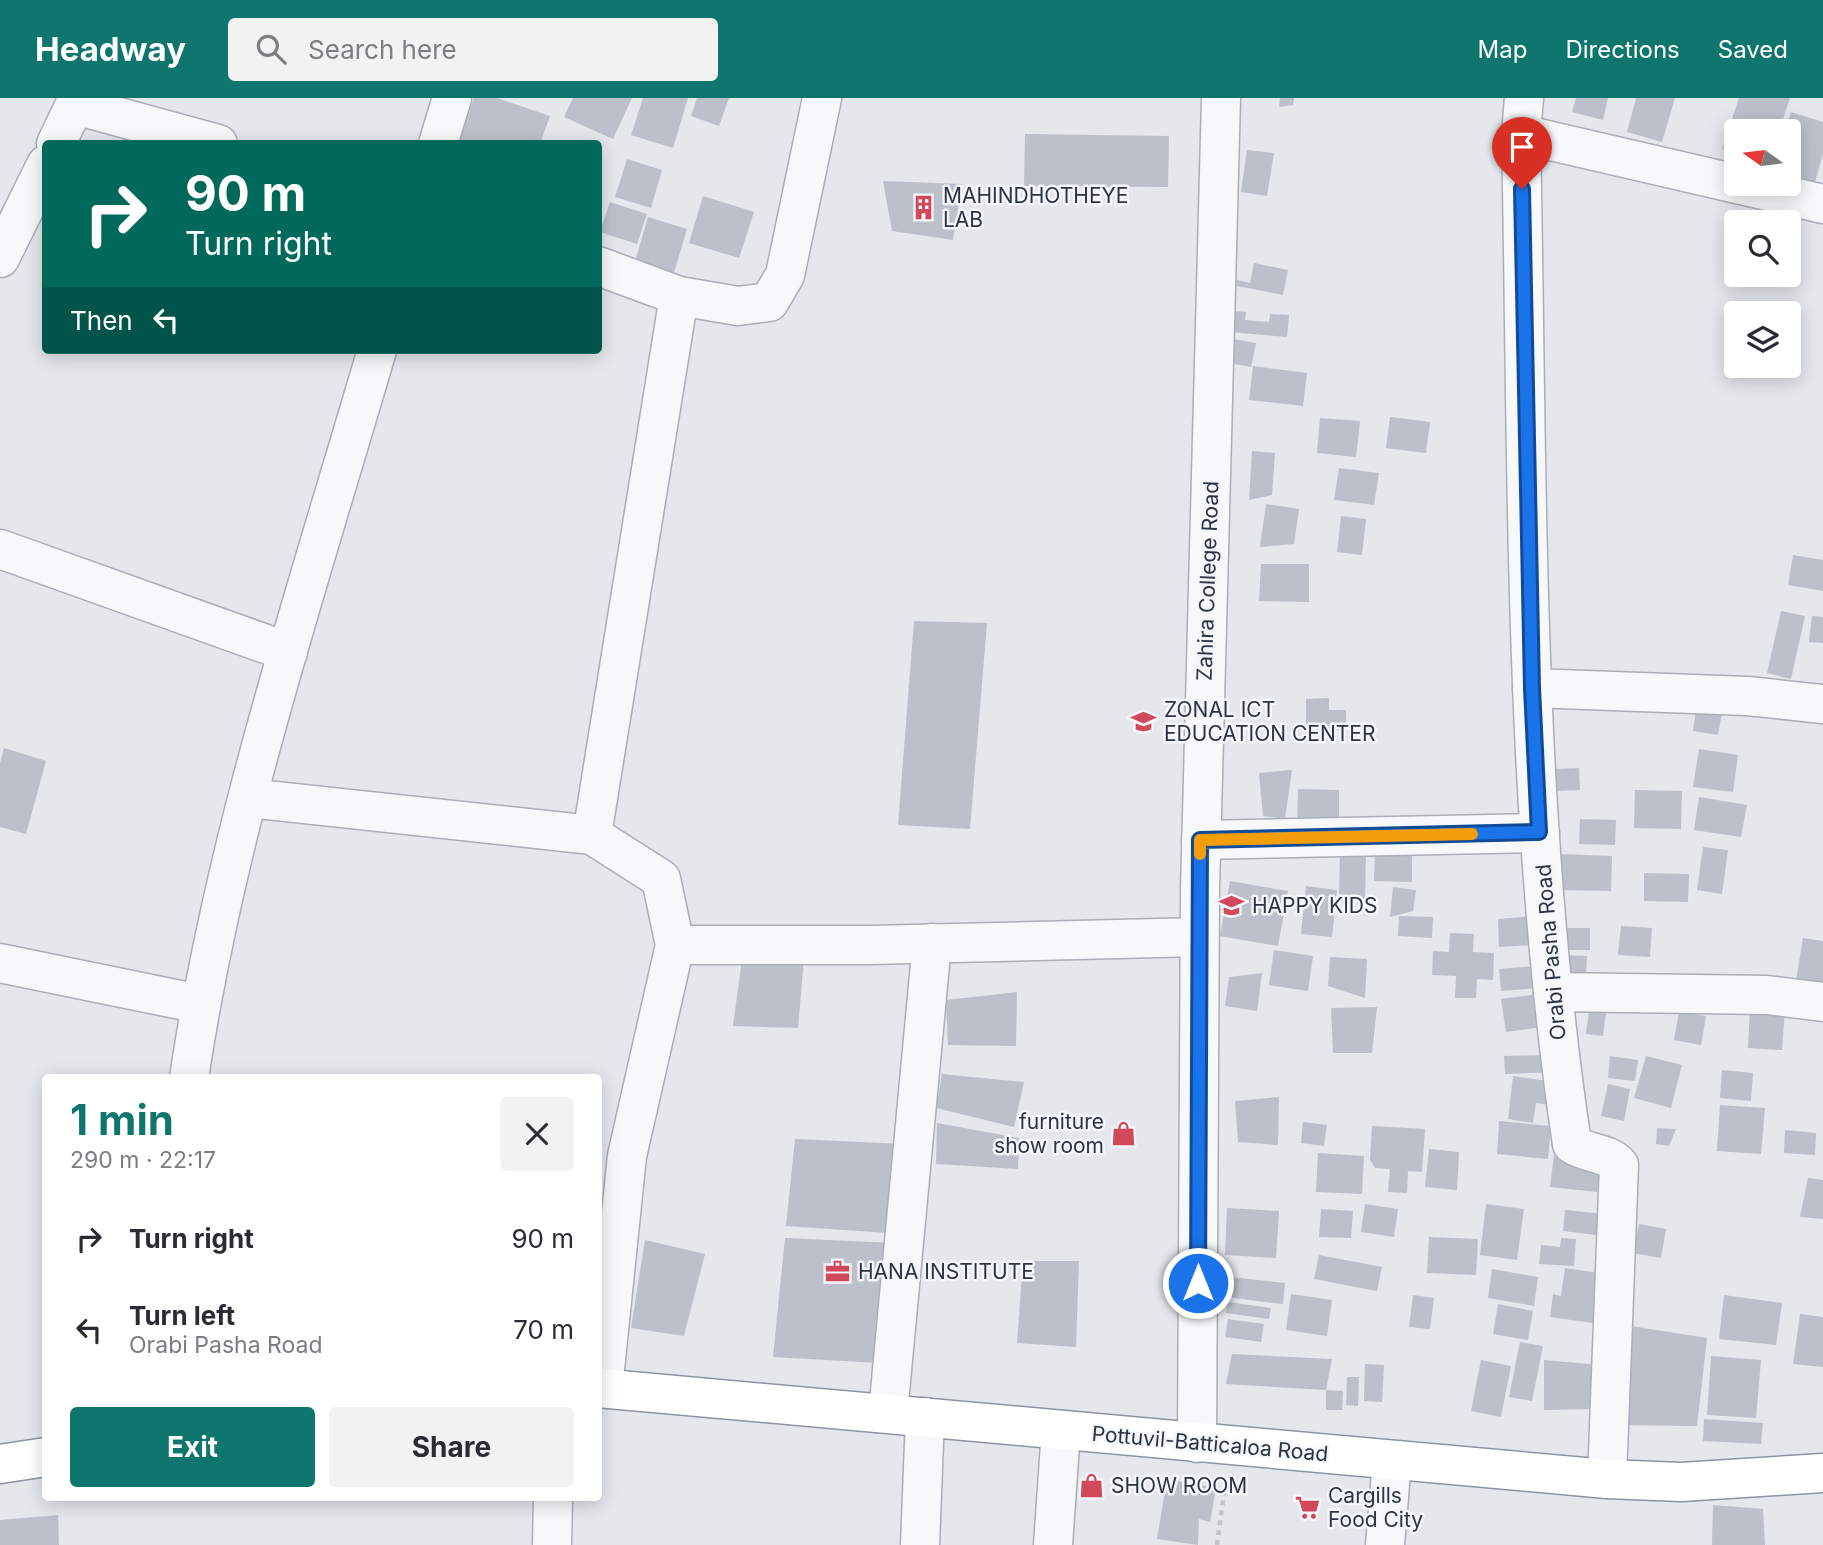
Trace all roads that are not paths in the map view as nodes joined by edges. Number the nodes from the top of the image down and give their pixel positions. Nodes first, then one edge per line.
1 (453, 98) edge
2 (821, 98) edge
3 (1221, 98) edge
4 (76, 101) edge
5 (1522, 116) edge
6 (58, 140) edge
7 (205, 140) edge
8 (439, 140) edge
9 (42, 173) edge
10 (1823, 204) edge
11 (0, 258) edge
12 (602, 267) edge
13 (679, 296) junction
14 (376, 354) edge
15 (0, 549) edge
16 (288, 652) junction
17 (1532, 688) junction
18 (1823, 704) edge
19 (248, 798) junction
20 (1539, 832) junction
21 (592, 835) junction
22 (1200, 840) junction
23 (1199, 936) junction
24 (932, 943) junction
25 (675, 945) junction
26 (0, 963) edge
27 (1553, 992) junction
28 (1823, 1002) edge
29 (200, 1004) junction
30 (190, 1074) edge
31 (602, 1379) edge
32 (602, 1388) edge
33 (887, 1413) junction
34 (925, 1417) junction
35 (1061, 1430) junction
36 (1213, 1444) junction
37 (42, 1458) edge
38 (1392, 1461) junction
39 (0, 1464) edge
40 (1823, 1473) edge
41 (1607, 1479) junction
42 (552, 1501) edge
43 (551, 1545) edge
44 (920, 1545) edge
45 (1053, 1545) edge
46 (1385, 1545) edge

1 - 8 street
2 - 13 street
3 - 22 street, Zahira College Road
4 - 6 street
4 - 7 street
5 - 10 street
5 - 17 street, Orabi Pasha Road
9 - 11 street
12 - 13 street
13 - 21 street
14 - 16 street
15 - 16 street
16 - 19 street
17 - 18 street
17 - 20 street, Orabi Pasha Road
19 - 21 street
19 - 29 street
20 - 22 street
20 - 27 street, Orabi Pasha Road
21 - 25 street
22 - 23 street, Zahira College Road
23 - 24 street
23 - 36 street, Zahira College Road
24 - 25 street
24 - 33 street
25 - 31 street
26 - 29 street
27 - 28 street
27 - 41 street, Orabi Pasha Road
29 - 30 street
32 - 33 highway, Pottuvil-Batticaloa Road
33 - 34 highway, Pottuvil-Batticaloa Road
34 - 35 highway, Pottuvil-Batticaloa Road
34 - 44 street
35 - 36 highway, Pottuvil-Batticaloa Road
35 - 45 street
36 - 38 highway, Pottuvil-Batticaloa Road
37 - 39 highway
38 - 41 highway, Pottuvil-Batticaloa Road
38 - 46 street
40 - 41 highway, Pottuvil-Batticaloa Road
42 - 43 street

